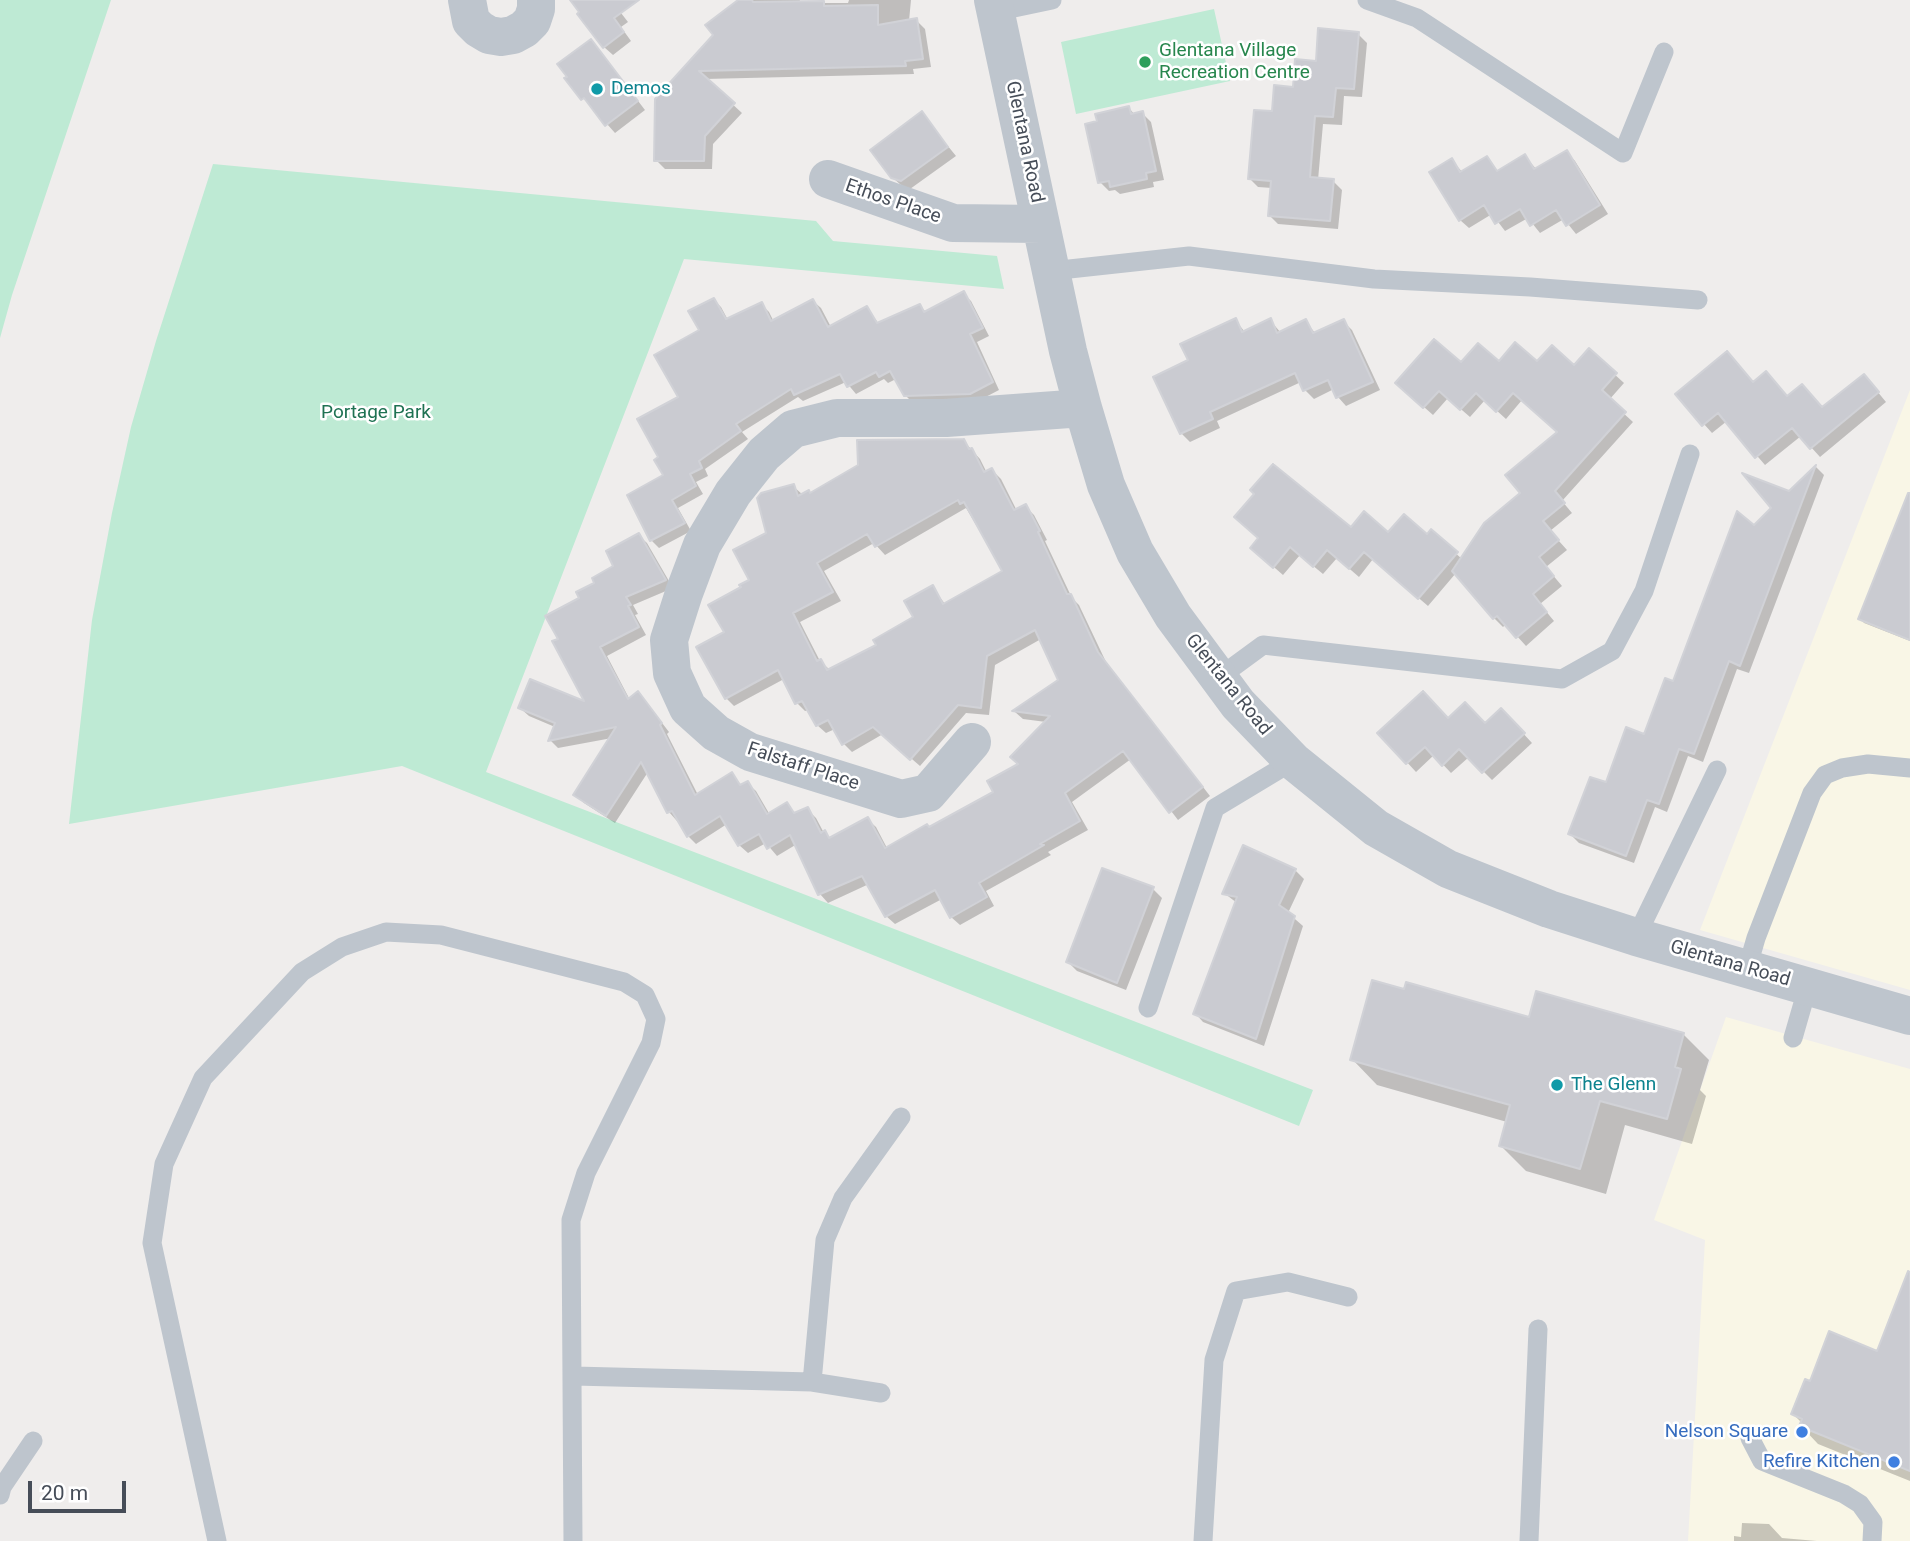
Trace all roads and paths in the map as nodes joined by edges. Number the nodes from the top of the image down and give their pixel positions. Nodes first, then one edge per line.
1 (467, 0) edge
2 (536, 0) edge
3 (1052, 0) edge
4 (1367, 0) edge
5 (994, 6) edge
6 (1664, 52) dead end
7 (828, 179) dead end
8 (1041, 225) junction
9 (1051, 271) junction
10 (1698, 300) dead end
11 (1083, 408) junction
12 (1690, 454) dead end
13 (1218, 678) junction
14 (972, 743) dead end
15 (1293, 761) junction
16 (1910, 768) edge
17 (1717, 770) dead end
18 (1636, 937) junction
19 (1747, 969) junction
20 (1808, 986) junction
21 (1148, 1008) dead end
22 (1910, 1017) edge
23 (1793, 1038) dead end
24 (901, 1117) dead end
25 (1348, 1297) dead end
26 (1538, 1329) dead end
27 (574, 1376) junction
28 (812, 1382) junction
29 (881, 1394) dead end
30 (1750, 1438) dead end
31 (33, 1441) dead end
32 (0, 1495) edge
33 (217, 1541) edge
34 (573, 1541) edge
35 (1203, 1541) edge
36 (1529, 1541) edge
37 (1872, 1541) edge

1 - 2 street
3 - 5 lane
4 - 6 lane
5 - 8 street, Glentana Road
7 - 8 street, Ethos Place
8 - 9 street, Glentana Road
9 - 10 lane
9 - 11 street, Glentana Road
11 - 13 street, Glentana Road
11 - 14 street, Falstaff Place
12 - 13 lane
13 - 15 street, Glentana Road
15 - 18 street, Glentana Road
15 - 21 lane
16 - 19 lane
17 - 18 lane
18 - 19 street, Glentana Road
19 - 20 street, Glentana Road
20 - 22 street, Glentana Road
20 - 23 lane
24 - 28 lane
25 - 35 lane
26 - 36 lane
27 - 28 lane
27 - 33 lane
27 - 34 lane
28 - 29 lane
30 - 37 lane
31 - 32 lane

